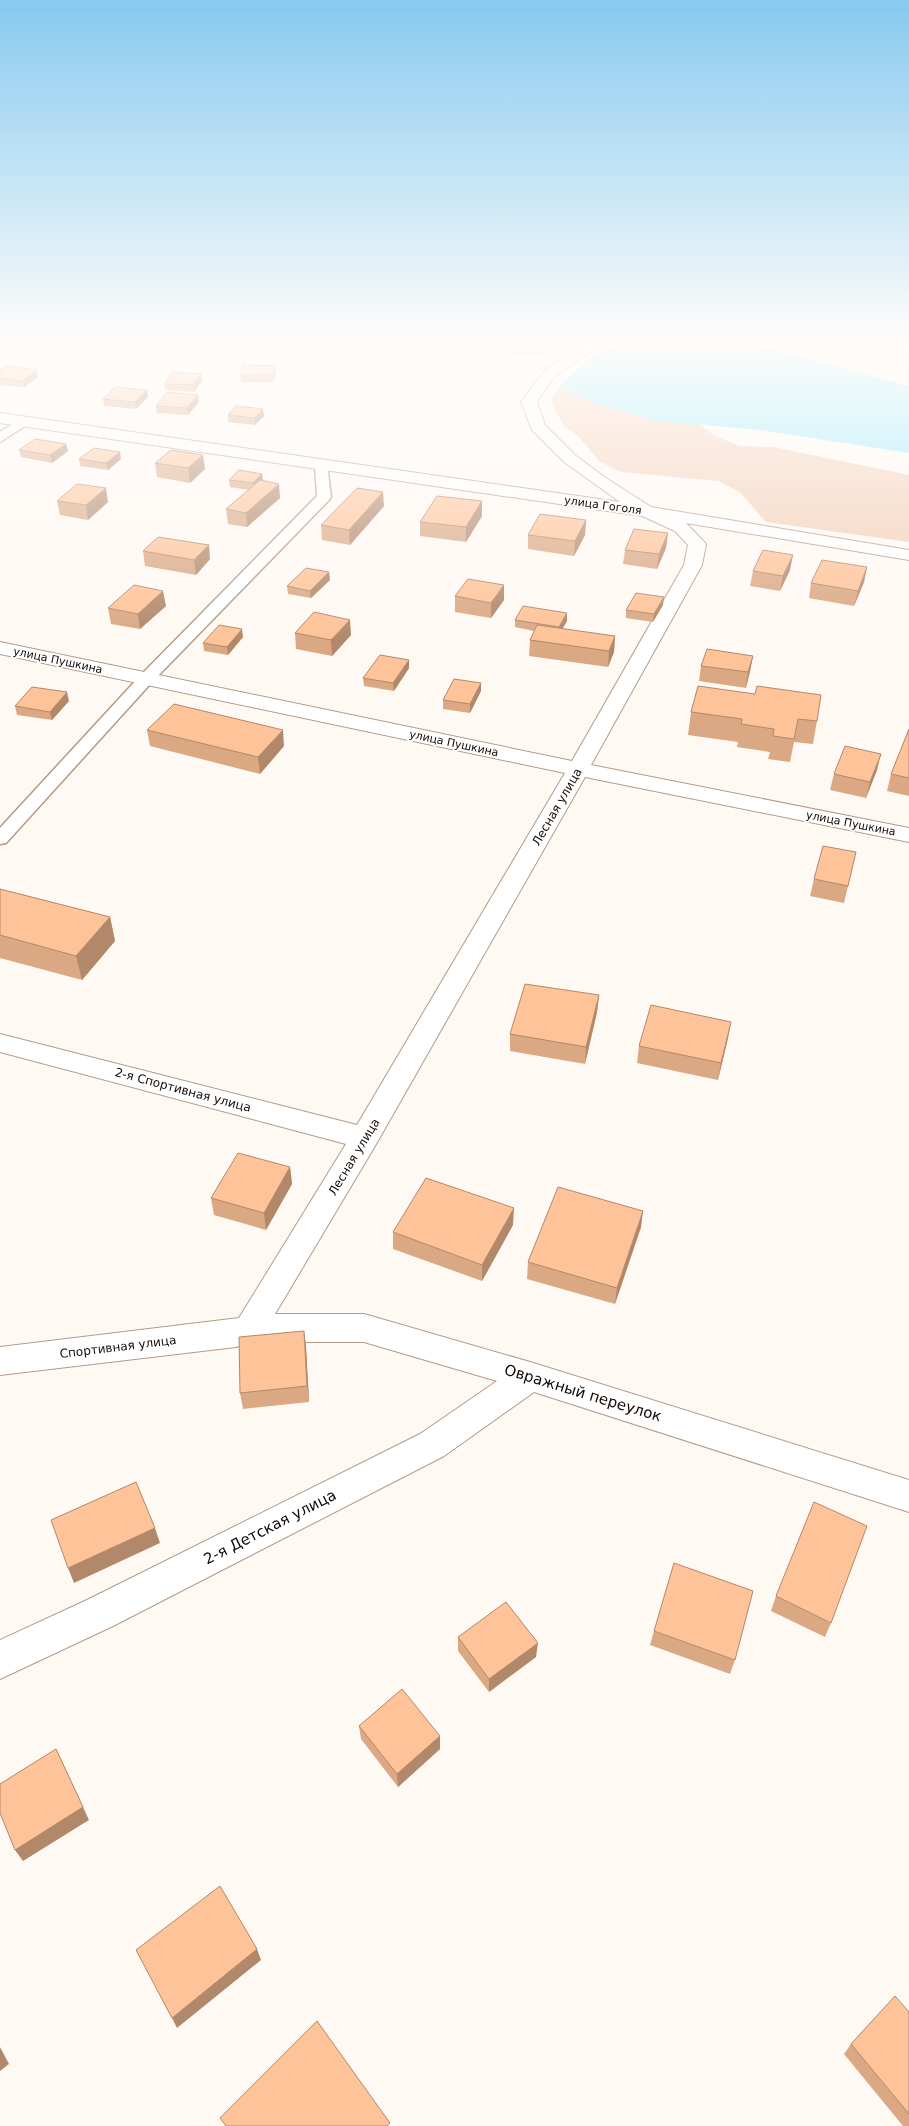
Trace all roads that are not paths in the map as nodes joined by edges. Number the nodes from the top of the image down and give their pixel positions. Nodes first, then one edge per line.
1 (164, 441) edge
2 (552, 441) edge
3 (321, 464) junction
4 (646, 511) junction
5 (909, 555) edge
6 (0, 648) edge
7 (146, 679) junction
8 (579, 769) junction
9 (909, 835) edge
10 (0, 839) edge
11 (0, 1043) edge
12 (365, 1138) junction
13 (243, 1330) junction
14 (0, 1361) edge
15 (530, 1376) junction
16 (909, 1496) edge
17 (0, 1660) edge

1 - 3 street, улица Гоголя
2 - 4 street, Лесная улица
3 - 4 street, улица Гоголя
3 - 7 lane
4 - 5 street, улица Гоголя
4 - 8 street, Лесная улица
6 - 7 street, улица Пушкина
7 - 8 street, улица Пушкина
7 - 10 lane
8 - 9 street, улица Пушкина
8 - 12 street, Лесная улица
11 - 12 street, 2-я Спортивная улица
12 - 13 street, Лесная улица
13 - 14 street, Спортивная улица
13 - 15 street, Овражный переулок
15 - 16 street, Овражный переулок
15 - 17 street, 2-я Детская улица

